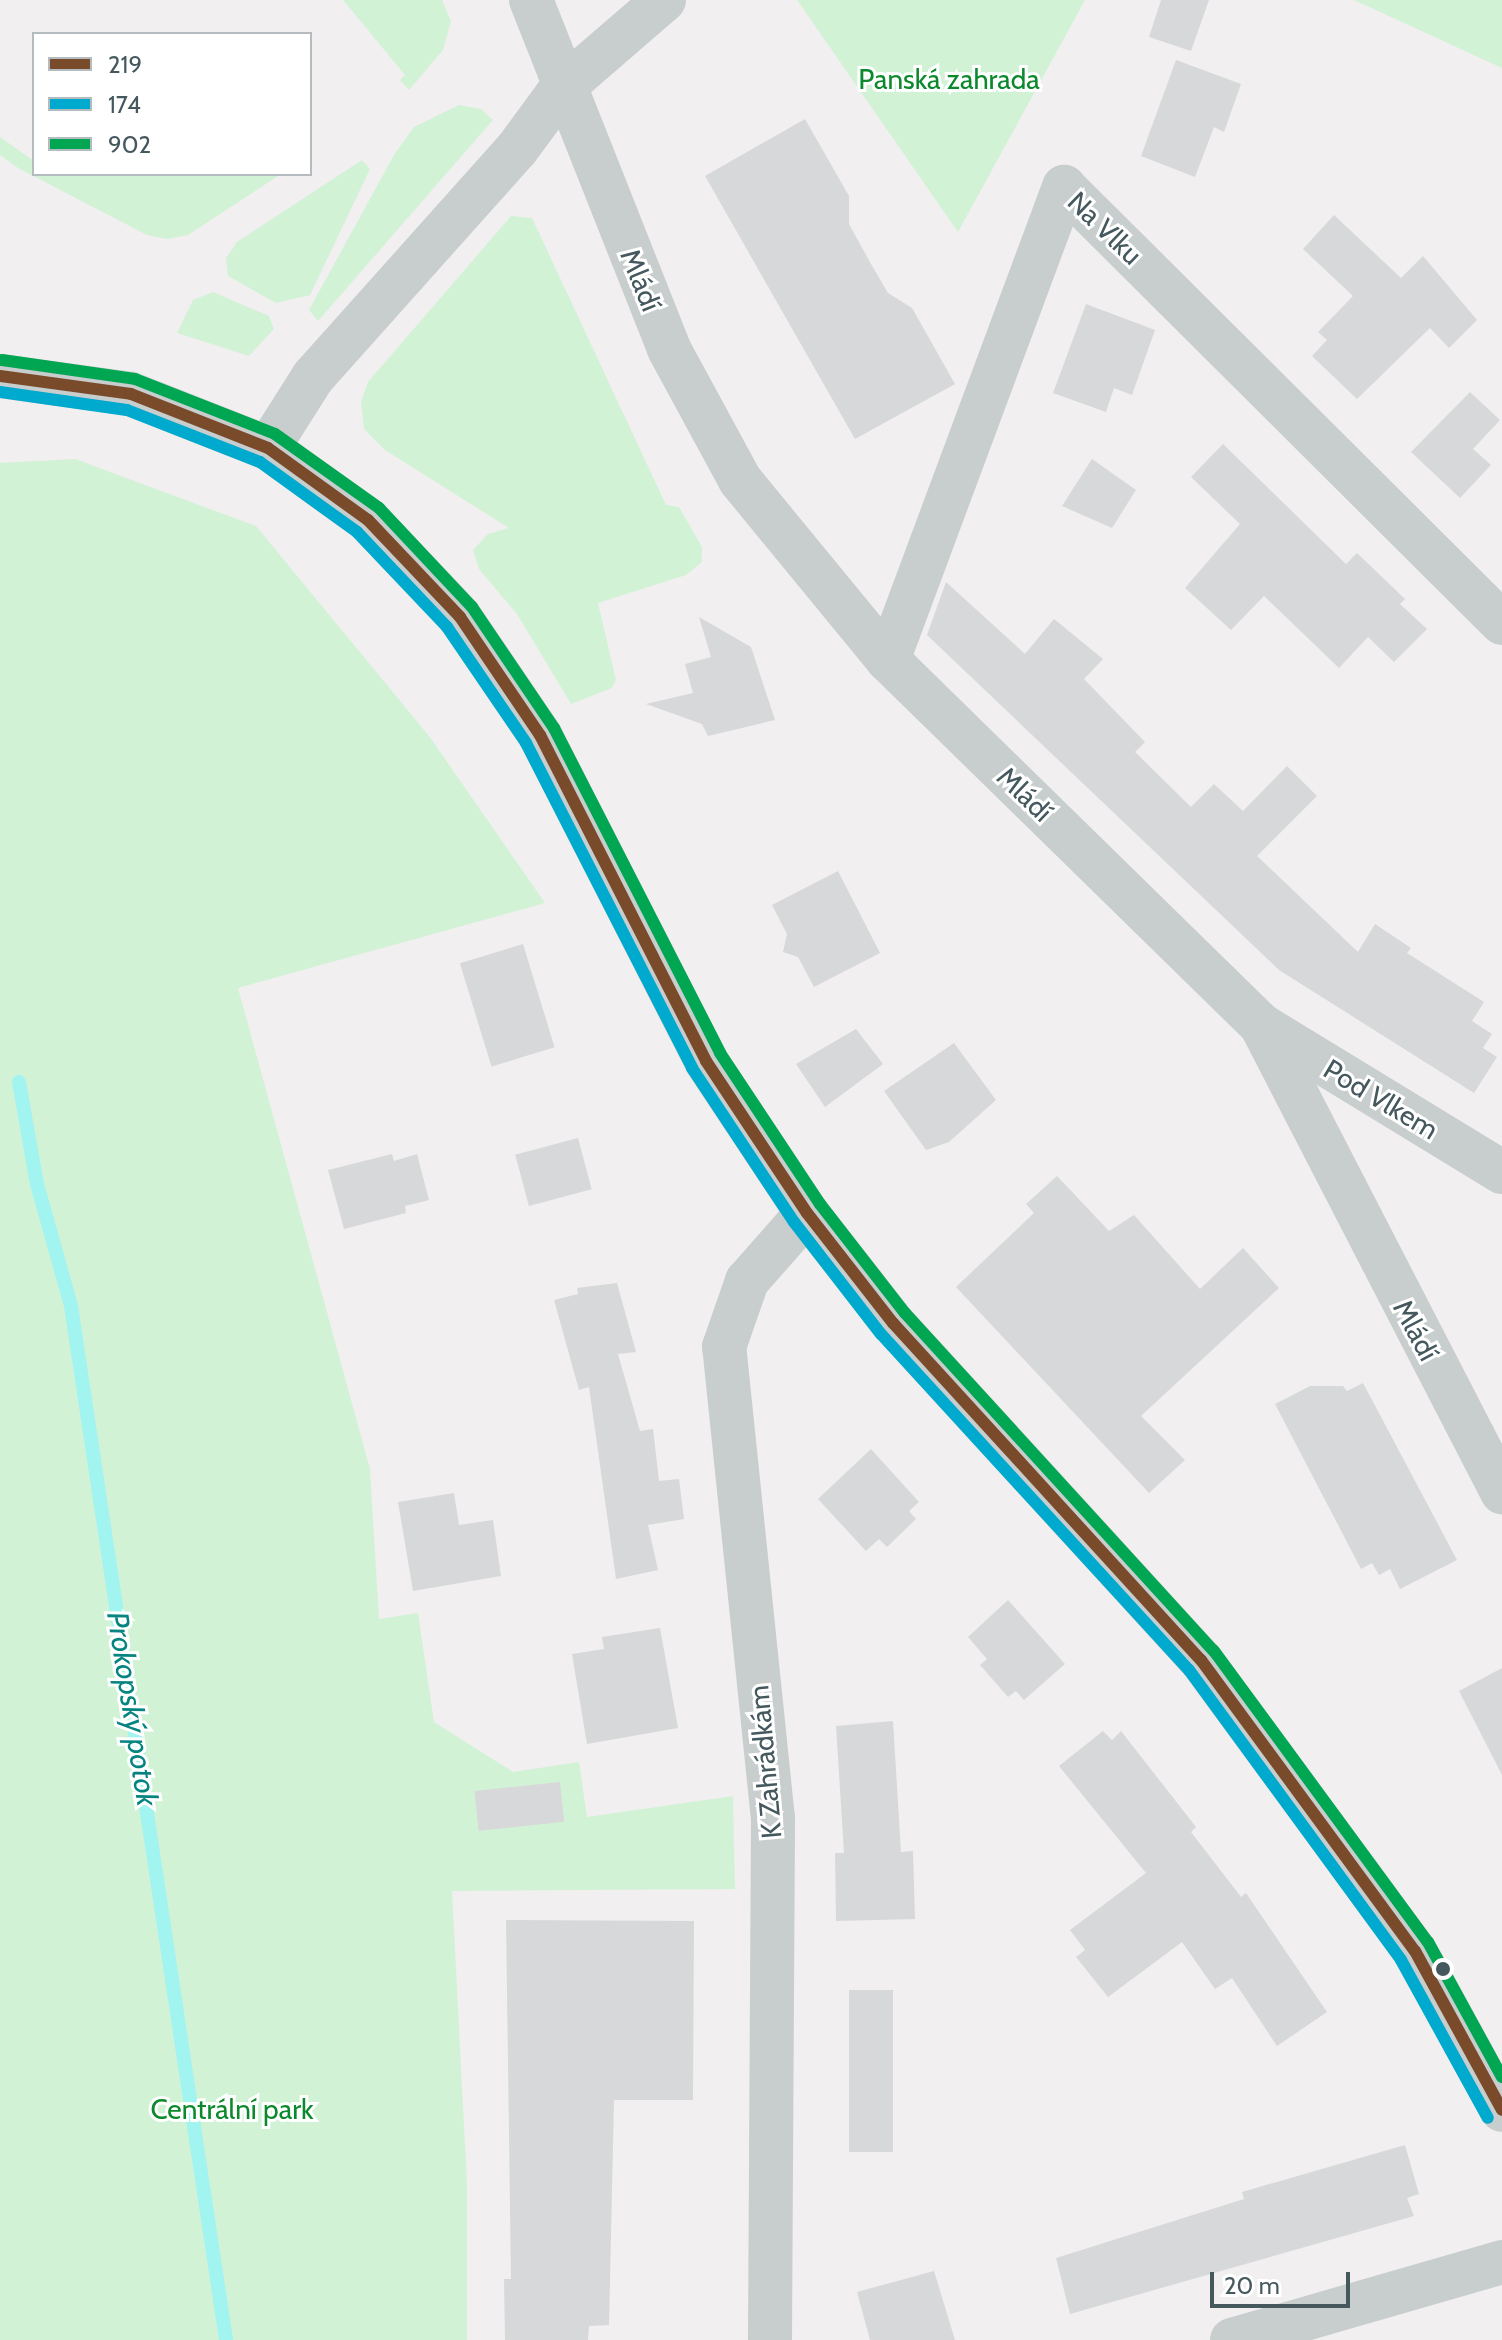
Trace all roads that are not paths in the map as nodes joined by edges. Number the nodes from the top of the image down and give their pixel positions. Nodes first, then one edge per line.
1 (531, 0) edge
2 (664, 0) edge
3 (561, 89) junction
4 (0, 376) edge
5 (268, 448) junction
6 (1502, 623) edge
7 (888, 660) junction
8 (1261, 1025) junction
9 (1502, 1172) edge
10 (807, 1213) junction
11 (1502, 1492) edge
12 (1502, 2110) edge
13 (1502, 2262) edge
14 (770, 2340) edge
15 (1232, 2340) edge

1 - 3 street, Mládí
2 - 3 street
3 - 5 street
3 - 7 street, Mládí
4 - 5 street
5 - 10 street
6 - 7 street, Na Vlku
7 - 8 street, Mládí
8 - 9 street, Pod Vlkem
8 - 11 street, Mládí
10 - 12 street
10 - 14 street, K Zahrádkám
13 - 15 street

